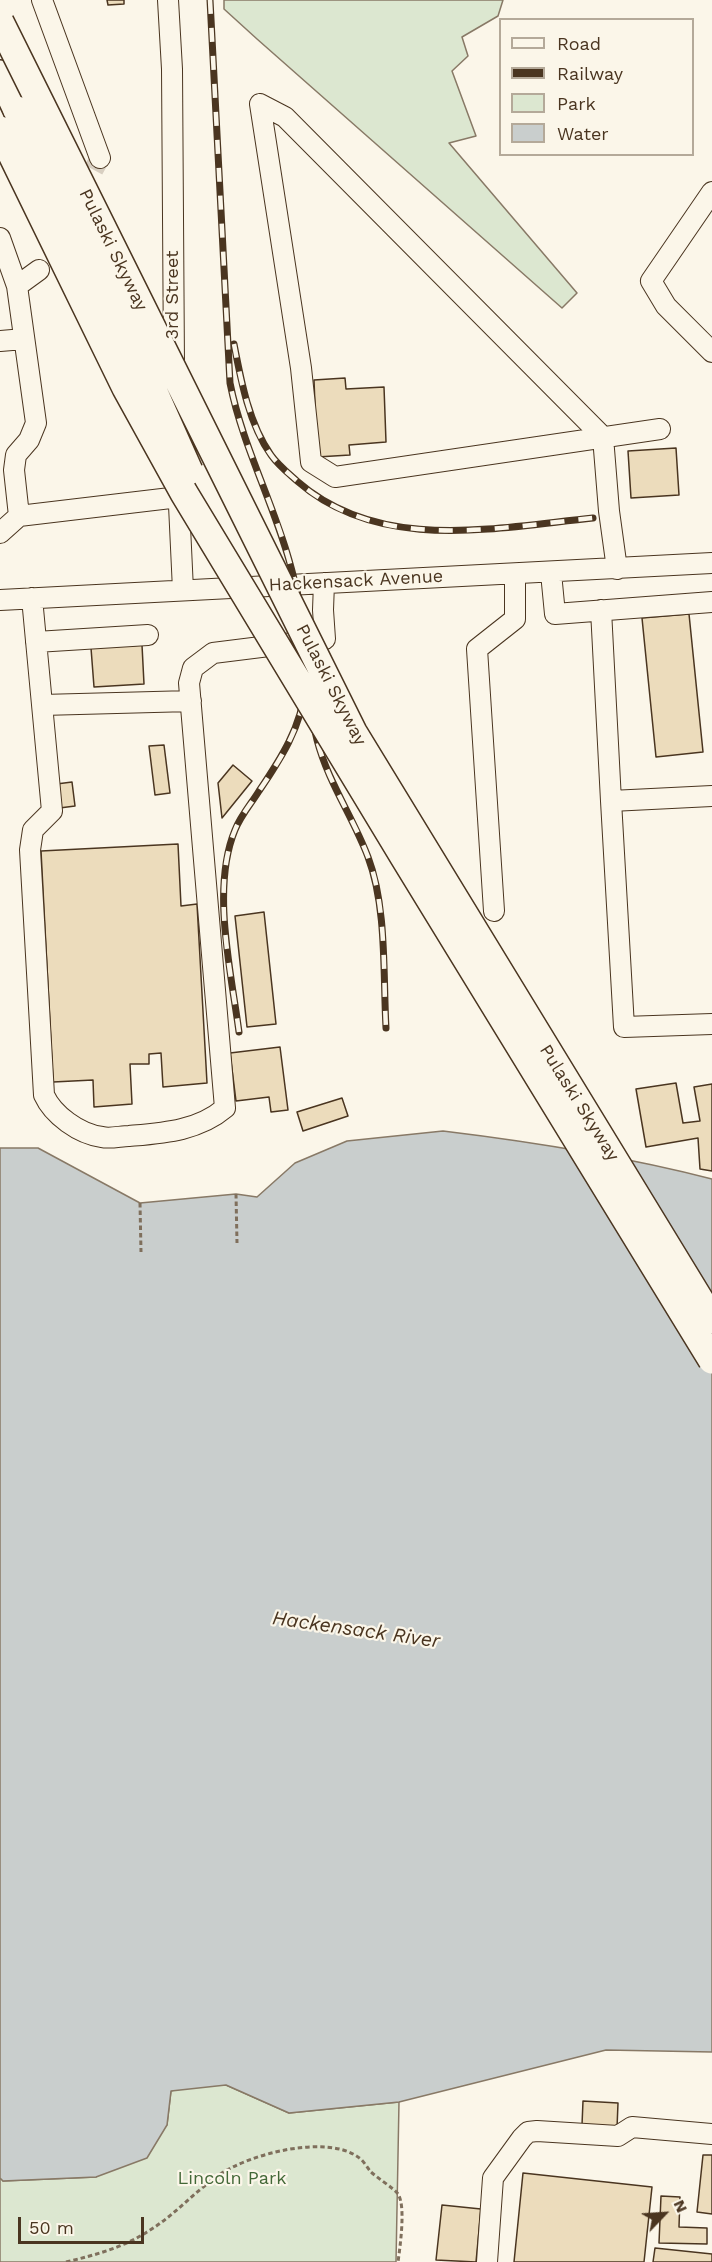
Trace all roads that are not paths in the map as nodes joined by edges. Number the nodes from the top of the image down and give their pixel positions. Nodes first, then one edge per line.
1 (42, 0) edge
2 (168, 0) edge
3 (0, 22) edge
4 (0, 74) edge
5 (0, 130) edge
6 (100, 158) dead end
7 (712, 192) edge
8 (0, 238) edge
9 (39, 270) dead end
10 (17, 286) junction
11 (24, 339) junction
12 (0, 341) edge
13 (712, 352) edge
14 (141, 363) junction
15 (660, 429) dead end
16 (603, 437) junction
17 (8, 455) edge
18 (179, 497) junction
19 (19, 516) junction
20 (0, 533) edge
21 (712, 563) edge
22 (617, 569) junction
23 (551, 573) junction
24 (515, 574) junction
25 (324, 583) junction
26 (183, 590) junction
27 (32, 598) junction
28 (0, 600) edge
29 (712, 602) edge
30 (601, 610) junction
31 (293, 612) junction
32 (148, 635) dead end
33 (36, 642) junction
34 (281, 655) junction
35 (191, 701) junction
36 (42, 705) junction
37 (712, 796) edge
38 (611, 801) junction
39 (494, 911) dead end
40 (712, 1024) edge
41 (712, 1320) edge
42 (712, 1360) edge
43 (712, 2134) edge
44 (487, 2262) edge

1 - 6 street
2 - 18 street, 3rd Street
3 - 31 highway, Pulaski Skyway, bridge
4 - 14 highway, bridge
5 - 34 highway, Pulaski Skyway, bridge
7 - 13 street
8 - 10 street
9 - 10 street
10 - 11 street
11 - 12 street
11 - 17 street
14 - 31 highway, bridge
14 - 34 highway, bridge
15 - 16 street
16 - 16 street
16 - 22 street
17 - 19 street
18 - 19 street
18 - 26 street, 3rd Street
19 - 20 street
21 - 22 street, Hackensack Avenue
22 - 23 street, Hackensack Avenue
23 - 24 street, Hackensack Avenue
23 - 30 street
24 - 25 street, Hackensack Avenue
24 - 39 street
25 - 26 street, Hackensack Avenue
25 - 35 street
26 - 27 street, Hackensack Avenue
27 - 28 street, Hackensack Avenue
27 - 33 street
29 - 30 street
30 - 38 street
31 - 41 highway, Pulaski Skyway, bridge
32 - 33 street
33 - 36 street
34 - 42 highway, Pulaski Skyway, bridge
35 - 36 street
35 - 36 street
37 - 38 street
38 - 40 street
43 - 44 street

